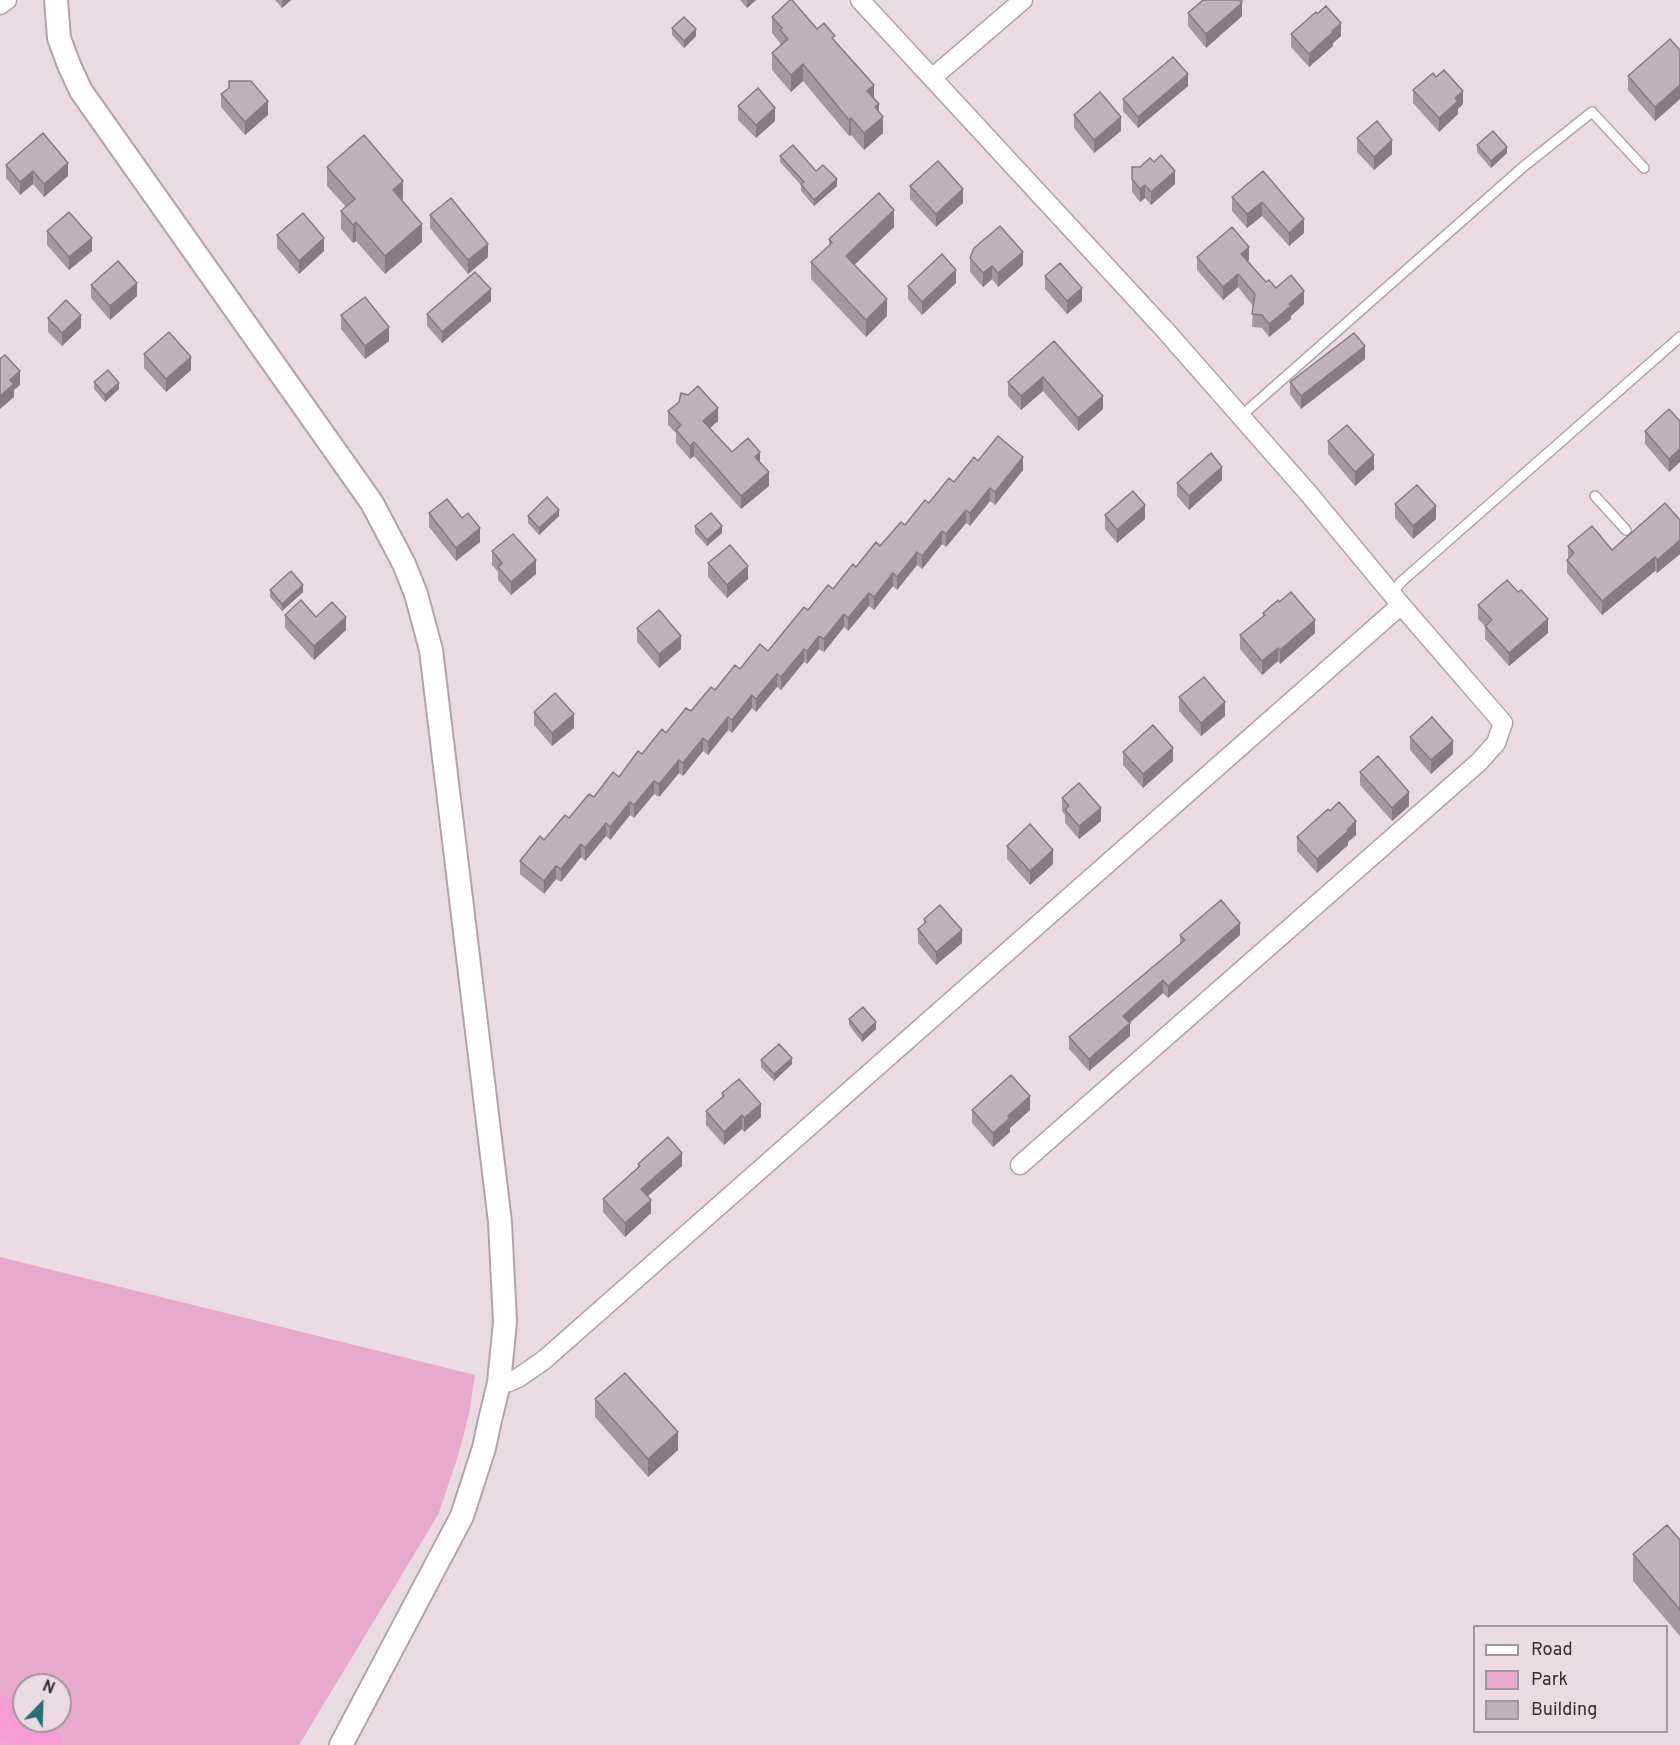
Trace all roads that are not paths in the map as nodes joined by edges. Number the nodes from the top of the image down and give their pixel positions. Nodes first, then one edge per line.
1 (7, 0) edge
2 (56, 0) edge
3 (860, 0) edge
4 (1023, 0) edge
5 (0, 5) edge
6 (932, 78) junction
7 (1644, 168) dead end
8 (1680, 337) edge
9 (1241, 416) junction
10 (1595, 496) dead end
11 (1626, 530) dead end
12 (1396, 599) junction
13 (1020, 1165) dead end
14 (499, 1383) junction
15 (341, 1745) edge

1 - 5 street
2 - 14 street
3 - 6 street
4 - 6 street
6 - 9 street
7 - 9 lane
8 - 12 lane
9 - 12 street
10 - 11 lane
12 - 13 street
12 - 14 street
14 - 15 street

